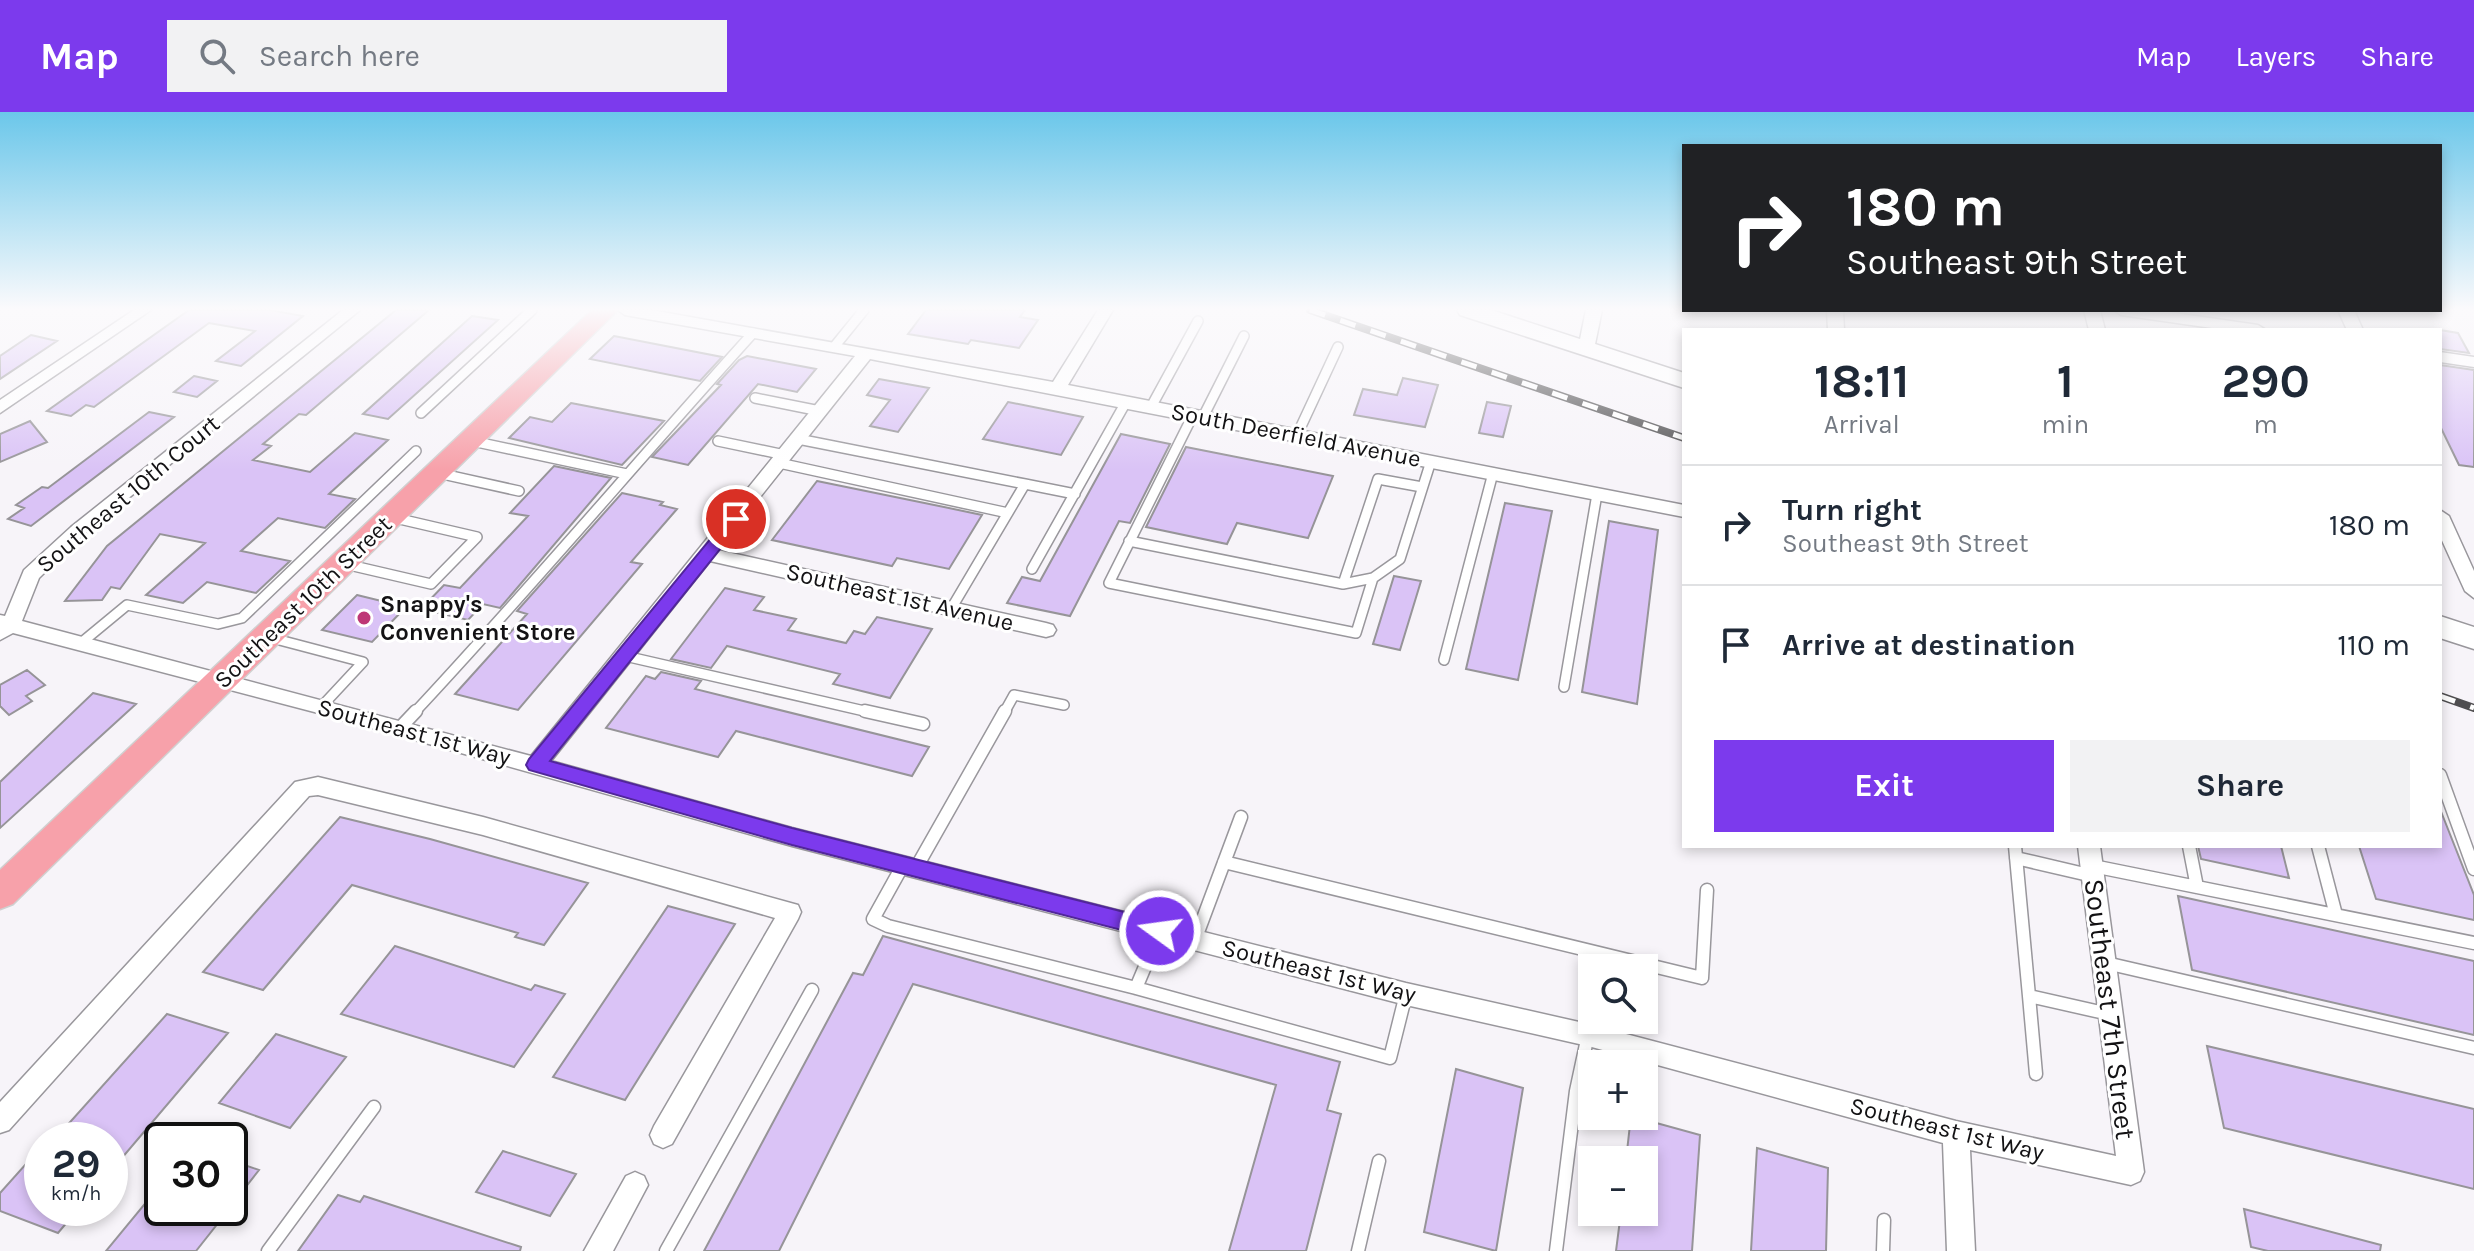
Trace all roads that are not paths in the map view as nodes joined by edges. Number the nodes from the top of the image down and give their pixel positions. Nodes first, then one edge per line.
1 (66, 363) edge
2 (287, 363) edge
3 (475, 363) edge
4 (550, 363) edge
5 (726, 363) edge
6 (858, 363) edge
7 (922, 363) edge
8 (1073, 363) edge
9 (1175, 363) edge
10 (1228, 363) edge
11 (1330, 363) edge
12 (1629, 363) edge
13 (1682, 380) edge
14 (1058, 388) junction
15 (755, 398) dead end
16 (1126, 402) junction
17 (1151, 407) junction
18 (0, 408) edge
19 (820, 411) junction
20 (421, 413) dead end
21 (1198, 416) junction
22 (1297, 435) junction
23 (798, 439) junction
24 (470, 440) junction
25 (718, 441) dead end
26 (416, 451) dead end
27 (782, 459) junction
28 (1431, 461) junction
29 (436, 473) junction
30 (1493, 473) junction
31 (627, 474) junction
32 (1025, 484) junction
33 (1422, 487) junction
34 (519, 491) dead end
35 (1075, 494) junction
36 (1597, 494) junction
37 (1682, 511) edge
38 (1008, 513) junction
39 (391, 517) junction
40 (2442, 520) edge
41 (1129, 541) junction
42 (708, 554) junction
43 (343, 563) junction
44 (2468, 567) edge
45 (1032, 569) dead end
46 (1373, 578) junction
47 (1343, 584) junction
48 (2474, 591) edge
49 (951, 609) junction
50 (4, 626) edge
51 (2442, 628) edge
52 (1046, 630) dead end
53 (266, 637) junction
54 (2474, 638) edge
55 (81, 643) junction
56 (625, 656) junction
57 (1444, 660) dead end
58 (220, 681) junction
59 (1564, 687) dead end
60 (1064, 705) dead end
61 (322, 706) junction
62 (923, 724) dead end
63 (399, 729) junction
64 (536, 765) junction
65 (2442, 781) edge
66 (1241, 817) dead end
67 (2189, 848) edge
68 (2319, 848) edge
69 (2016, 852) edge
70 (1224, 862) junction
71 (2091, 862) edge
72 (909, 867) junction
73 (2474, 869) edge
74 (2197, 887) junction
75 (1707, 890) dead end
76 (0, 893) edge
77 (2336, 915) junction
78 (1160, 931) junction
79 (1195, 940) junction
80 (2474, 943) edge
81 (2104, 962) junction
82 (1136, 988) junction
83 (812, 990) dead end
84 (1406, 994) junction
85 (2029, 996) junction
86 (2111, 1015) junction
87 (1588, 1035) junction
88 (2474, 1048) edge
89 (2036, 1074) dead end
90 (374, 1107) dead end
91 (0, 1121) edge
92 (1956, 1134) junction
93 (663, 1135) dead end
94 (1379, 1161) dead end
95 (2131, 1172) joint
96 (635, 1185) dead end
97 (1884, 1220) dead end
98 (268, 1251) edge
99 (598, 1251) edge
100 (666, 1251) edge
101 (1358, 1251) edge
102 (1556, 1251) edge
103 (1883, 1251) edge
104 (1961, 1251) edge

1 - 18 street
2 - 50 street, Southeast 10th Court
3 - 20 lane
4 - 24 main road, Southeast 10th Street
5 - 31 lane
6 - 19 street
7 - 14 street, South Deerfield Avenue
8 - 14 street
9 - 17 lane
10 - 21 lane
11 - 22 lane
12 - 13 main road
14 - 16 street, South Deerfield Avenue
15 - 19 lane
16 - 17 street, South Deerfield Avenue
16 - 35 lane
17 - 21 street, South Deerfield Avenue
19 - 23 street
21 - 22 street, South Deerfield Avenue
21 - 41 lane
22 - 28 street, South Deerfield Avenue
23 - 27 street
23 - 32 lane
24 - 29 main road, Southeast 10th Street
24 - 31 lane
25 - 27 lane
26 - 55 lane
27 - 38 lane
27 - 42 street
28 - 30 street, South Deerfield Avenue
28 - 33 lane
29 - 34 lane
29 - 39 main road, Southeast 10th Street
30 - 36 street, South Deerfield Avenue
30 - 57 lane
31 - 63 lane
32 - 35 lane
32 - 38 lane
33 - 46 lane
33 - 47 lane
35 - 45 lane
36 - 37 street, South Deerfield Avenue
36 - 59 lane
38 - 49 lane
39 - 43 main road, Southeast 10th Street
39 - 43 lane
40 - 44 street
41 - 46 lane
41 - 47 lane
42 - 49 street, Southeast 1st Avenue
42 - 56 street
43 - 53 main road, Southeast 10th Street
44 - 48 street
46 - 47 lane
49 - 52 street, Southeast 1st Avenue
50 - 55 street, Southeast 1st Way
51 - 54 main road
53 - 58 main road, Southeast 10th Street
53 - 61 lane
55 - 58 street, Southeast 1st Way
56 - 62 lane
56 - 64 street
58 - 61 street, Southeast 1st Way
58 - 76 main road, Southeast 10th Street
60 - 72 lane
61 - 63 street, Southeast 1st Way
63 - 64 street, Southeast 1st Way
64 - 72 street, Southeast 1st Way
65 - 73 lane
66 - 70 lane
67 - 74 lane
68 - 77 lane
69 - 71 lane
69 - 85 lane
70 - 75 lane
70 - 79 lane
71 - 74 lane
71 - 81 street, Southeast 7th Street
72 - 78 street, Southeast 1st Way
72 - 82 lane
74 - 77 lane
77 - 80 lane
78 - 79 street, Southeast 1st Way
78 - 82 lane
79 - 84 street, Southeast 1st Way
81 - 86 street, Southeast 7th Street
81 - 88 lane
82 - 84 lane
83 - 100 lane
84 - 87 street, Southeast 1st Way
85 - 86 lane
85 - 89 lane
86 - 95 street, Southeast 7th Street
87 - 92 street, Southeast 1st Way
87 - 102 lane
90 - 98 lane
91 - 93 street
92 - 95 street, Southeast 1st Way
92 - 104 street
94 - 101 lane
96 - 99 street
97 - 103 lane

